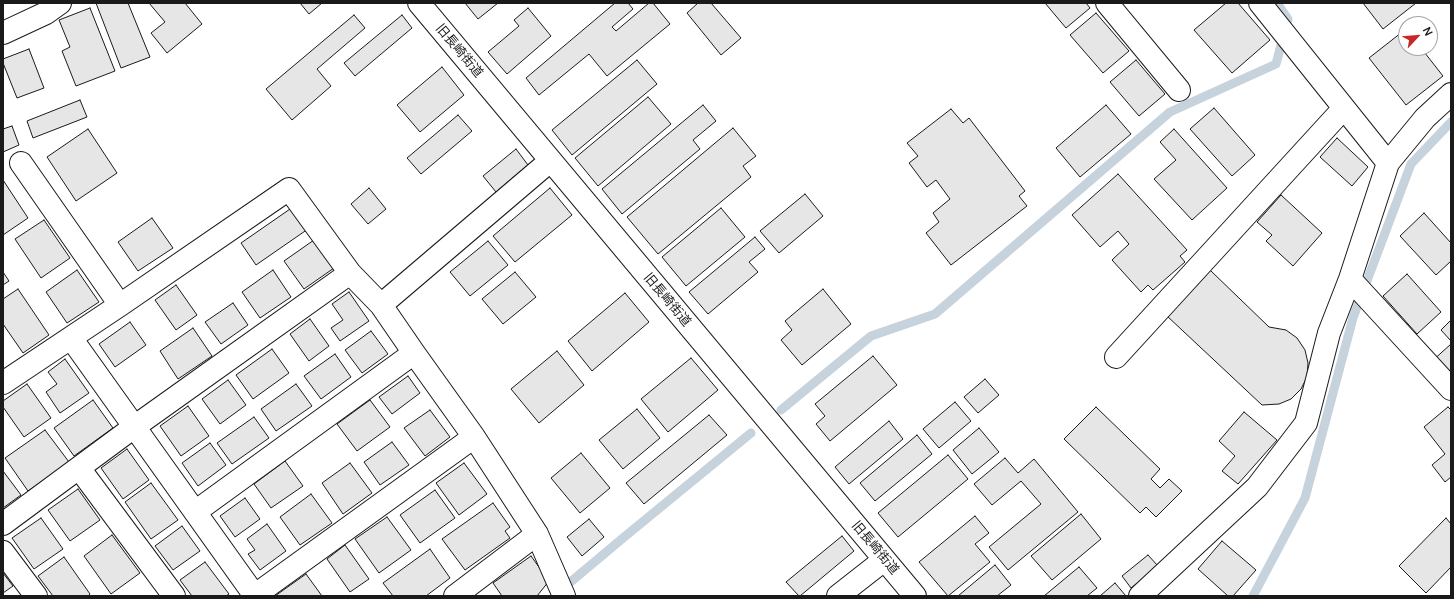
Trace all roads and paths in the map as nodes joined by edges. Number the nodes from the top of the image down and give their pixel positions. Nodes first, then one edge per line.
1 (60, 3) edge
2 (1107, 3) edge
3 (1260, 3) edge
4 (425, 6) edge
5 (3, 33) edge
6 (1180, 90) dead end
7 (1451, 94) edge
8 (1344, 108) junction
9 (550, 161) junction
10 (21, 163) dead end
11 (1388, 163) junction
12 (350, 273) junction
13 (1350, 279) junction
14 (120, 305) junction
15 (381, 305) junction
16 (71, 338) junction
17 (414, 353) junction
18 (1116, 356) dead end
19 (6, 373) edge
20 (1451, 389) edge
21 (134, 427) junction
22 (474, 437) junction
23 (79, 468) junction
24 (195, 512) junction
25 (3, 524) edge
26 (537, 534) junction
27 (3, 552) edge
28 (884, 560) junction
29 (560, 587) edge
30 (36, 596) edge
31 (174, 596) edge
32 (255, 596) edge
33 (455, 596) edge
34 (838, 596) edge
35 (915, 596) edge
36 (1140, 596) edge

1 - 5 street
2 - 6 street
3 - 8 street
4 - 9 street, 旧長崎街道
7 - 11 street
8 - 11 street
8 - 18 street
9 - 15 street
9 - 28 street, 旧長崎街道
10 - 14 street
11 - 13 street
12 - 14 street
12 - 15 street
12 - 21 street
13 - 20 street
13 - 36 street
14 - 16 street
15 - 17 street
16 - 19 street
16 - 21 street
17 - 22 street
17 - 24 street
21 - 23 street
21 - 24 street
22 - 26 street
22 - 32 street
23 - 25 street
23 - 31 street
24 - 32 street
26 - 29 street
26 - 33 street
27 - 30 street
28 - 34 street
28 - 35 street, 旧長崎街道

